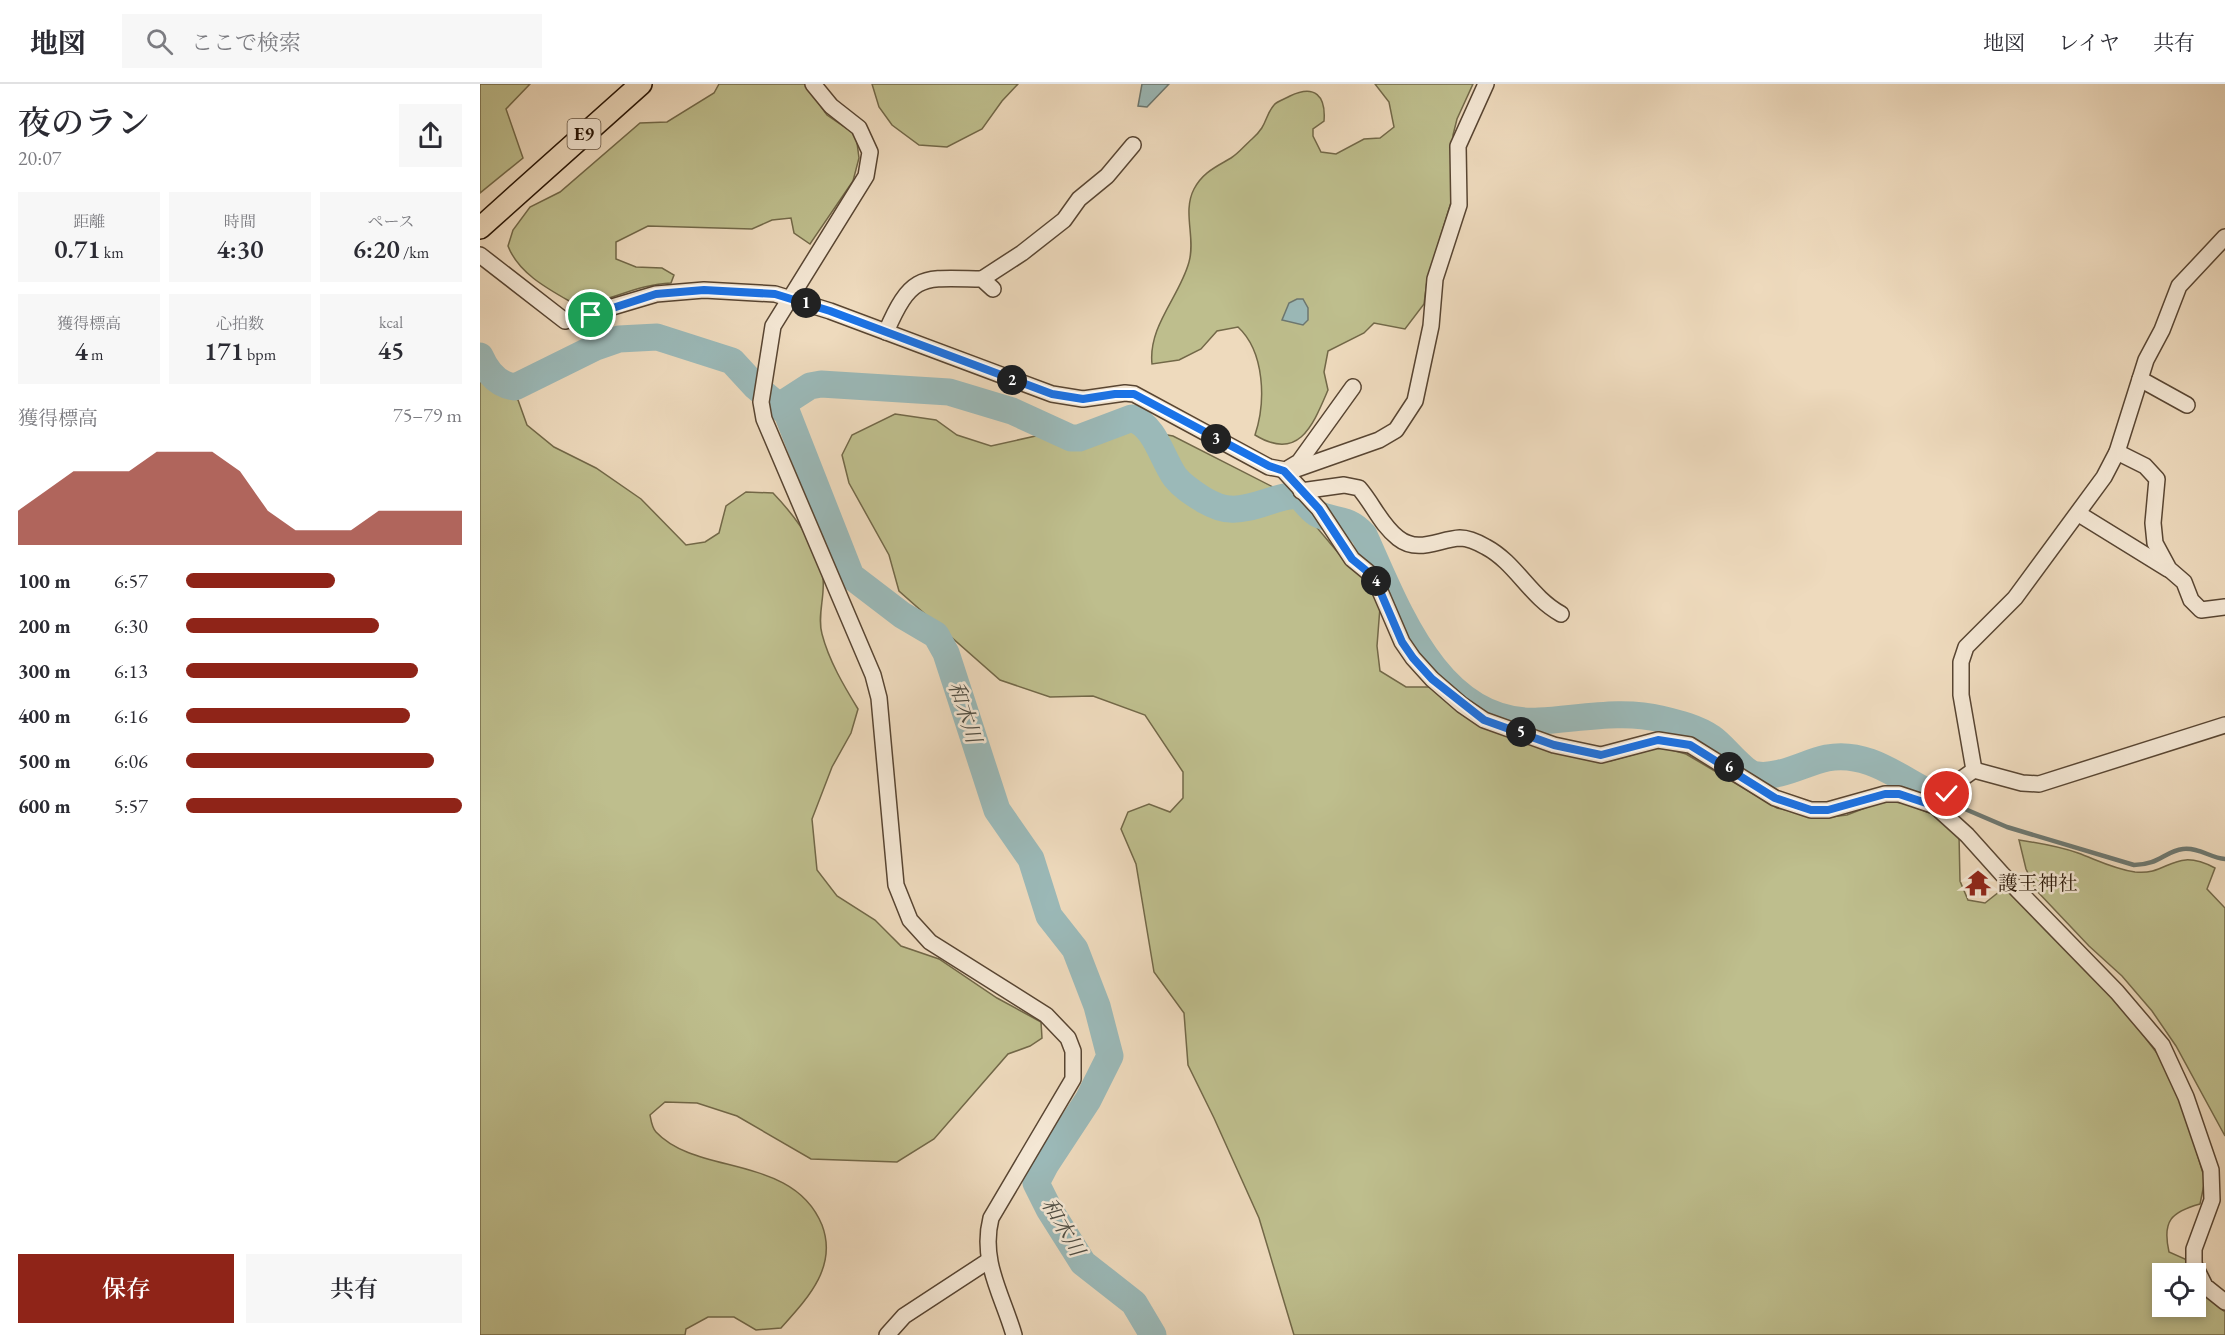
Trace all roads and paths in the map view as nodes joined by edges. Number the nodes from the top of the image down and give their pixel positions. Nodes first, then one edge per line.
1 (641, 84) edge
2 (813, 84) edge
3 (1486, 84) edge
4 (1133, 145) dead end
5 (480, 228) edge
6 (2225, 237) edge
7 (480, 255) edge
8 (790, 300) junction
9 (886, 332) junction
10 (2140, 379) junction
11 (1353, 387) dead end
12 (2187, 405) dead end
13 (2117, 452) junction
14 (1284, 471) junction
15 (1301, 491) junction
16 (2079, 514) junction
17 (2169, 569) junction
18 (2225, 607) edge
19 (1561, 614) dead end
20 (2225, 725) edge
21 (1974, 770) junction
22 (1940, 801) junction
23 (988, 1261) junction
24 (2225, 1302) edge
25 (887, 1335) edge
26 (1014, 1335) edge

1 - 5 highway, E9
2 - 8 street
3 - 14 street
4 - 9 street
6 - 10 street
7 - 8 street
8 - 9 street
8 - 23 street
9 - 14 street
10 - 12 street
10 - 13 street
11 - 14 street
13 - 16 street
13 - 17 street
14 - 15 street
15 - 19 street
15 - 22 street
16 - 17 street
16 - 21 street
17 - 18 street
20 - 21 street
21 - 22 street
22 - 24 street
23 - 25 street
23 - 26 street

